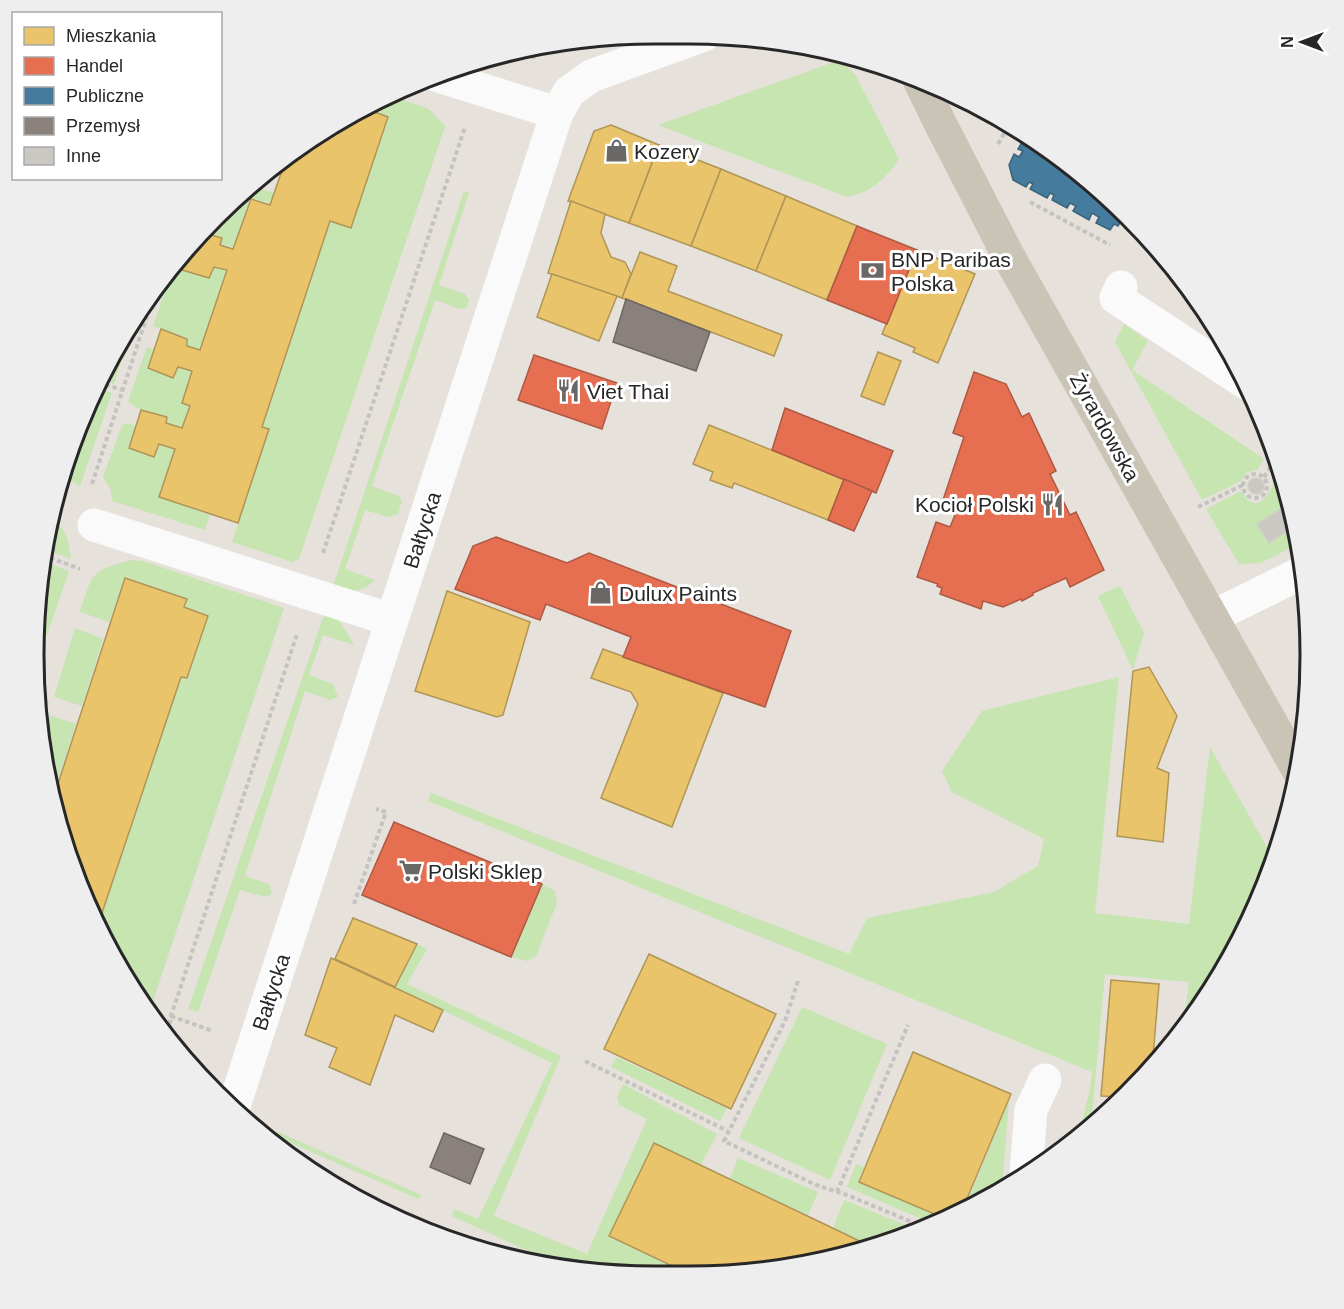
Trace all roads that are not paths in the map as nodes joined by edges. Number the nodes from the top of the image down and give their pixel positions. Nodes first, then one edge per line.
1 (679, 44) edge
2 (449, 79) edge
3 (925, 91) edge
4 (556, 113) junction
5 (1121, 287) dead end
6 (1231, 372) edge
7 (94, 525) dead end
8 (1295, 576) edge
9 (1212, 617) junction
10 (392, 620) junction
11 (1291, 758) edge
12 (1045, 1080) dead end
13 (236, 1100) edge
14 (1027, 1164) edge

1 - 4 street, Bałtycka
2 - 4 street
3 - 9 main road, Żyrardowska
4 - 10 street, Bałtycka
5 - 6 street
7 - 10 street
8 - 9 street
9 - 11 main road, Żyrardowska
10 - 13 street, Bałtycka
12 - 14 street

